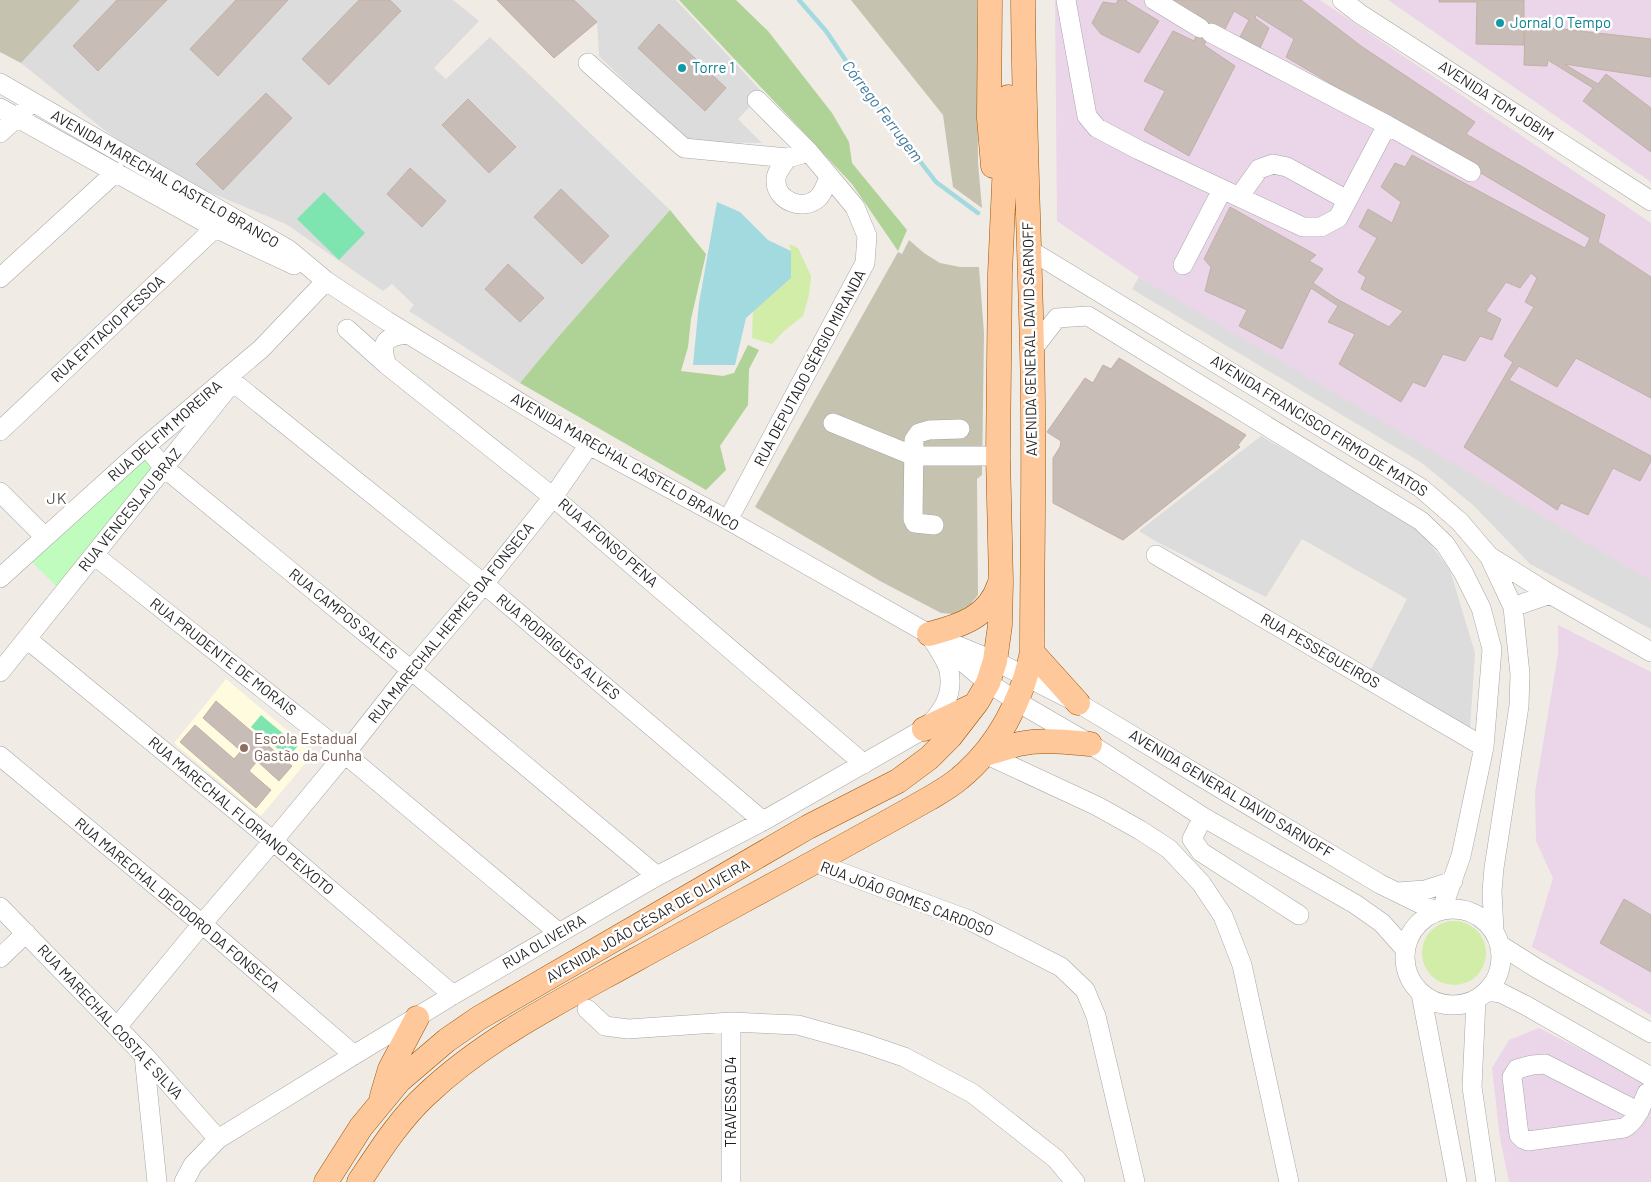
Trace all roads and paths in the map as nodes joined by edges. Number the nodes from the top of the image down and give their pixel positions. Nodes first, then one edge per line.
1 (990, 0) edge
2 (1008, 0) edge
3 (1023, 0) edge
4 (1038, 0) edge
5 (1066, 0) edge
6 (1154, 0) edge
7 (1342, 0) edge
8 (588, 63) dead end
9 (0, 83) edge
10 (756, 100) dead end
11 (32, 102) junction
12 (0, 108) edge
13 (17, 118) junction
14 (1387, 125) junction
15 (0, 133) edge
16 (809, 152) junction
17 (788, 158) junction
18 (116, 172) junction
19 (1471, 172) dead end
20 (829, 177) junction
21 (1231, 193) junction
22 (1347, 200) junction
23 (1651, 201) edge
24 (215, 228) junction
25 (1038, 255) junction
26 (1184, 266) dead end
27 (1000, 273) junction
28 (0, 278) edge
29 (326, 281) junction
30 (1030, 309) junction
31 (347, 329) dead end
32 (408, 334) junction
33 (261, 349) junction
34 (1032, 350) junction
35 (387, 365) junction
36 (233, 382) junction
37 (833, 423) dead end
38 (960, 429) dead end
39 (0, 431) edge
40 (589, 445) junction
41 (146, 446) junction
42 (914, 456) junction
43 (998, 456) junction
44 (164, 468) junction
45 (0, 492) edge
46 (553, 497) junction
47 (728, 520) junction
48 (934, 525) dead end
49 (45, 537) junction
50 (94, 555) junction
51 (1156, 555) dead end
52 (1489, 556) junction
53 (0, 578) edge
54 (1001, 581) junction
55 (484, 584) junction
56 (1550, 594) junction
57 (1513, 607) junction
58 (929, 634) junction
59 (27, 639) junction
60 (1032, 652) junction
61 (1651, 652) edge
62 (411, 670) junction
63 (0, 672) edge
64 (992, 672) junction
65 (1027, 677) junction
66 (1017, 701) junction
67 (1078, 703) junction
68 (974, 705) junction
69 (924, 729) junction
70 (1090, 744) junction
71 (1484, 747) junction
72 (345, 754) junction
73 (985, 754) junction
74 (0, 756) edge
75 (864, 764) junction
76 (1202, 817) junction
77 (763, 821) junction
78 (273, 841) junction
79 (813, 862) junction
80 (657, 876) junction
81 (1453, 881) junction
82 (1397, 892) junction
83 (0, 907) edge
84 (1439, 910) junction
85 (1299, 915) dead end
86 (202, 924) junction
87 (26, 933) junction
88 (560, 933) junction
89 (1497, 938) junction
90 (1405, 949) junction
91 (0, 958) edge
92 (1421, 994) junction
93 (453, 995) junction
94 (1482, 995) junction
95 (588, 1009) dead end
96 (417, 1018) junction
97 (731, 1022) junction
98 (117, 1027) junction
99 (1651, 1033) edge
100 (144, 1055) junction
101 (354, 1055) junction
102 (1649, 1085) edge
103 (380, 1104) junction
104 (1639, 1112) junction
105 (218, 1139) junction
106 (1131, 1177) edge
107 (157, 1182) edge
108 (184, 1182) edge
109 (326, 1182) edge
110 (359, 1182) edge
111 (730, 1182) edge
112 (1075, 1182) edge
113 (1289, 1182) edge
114 (1457, 1182) edge
115 (1486, 1182) edge

1 - 27 main road
2 - 27 main road, AVENIDA GENERAL DAVID SARNOFF
3 - 30 main road, AVENIDA GENERAL DAVID SARNOFF
4 - 25 main road
5 - 21 street
6 - 14 street
7 - 23 street, AVENIDA TOM JOBIM
8 - 17 street
9 - 11 street, AVENIDA MARECHAL CASTELO BRANCO
10 - 16 street, RUA DEPUTADO SÉRGIO MIRANDA
11 - 13 street
11 - 29 street, AVENIDA MARECHAL CASTELO BRANCO
12 - 13 street, AVENIDA MARECHAL CASTELO BRANCO
13 - 15 street
13 - 18 street, AVENIDA MARECHAL CASTELO BRANCO
14 - 19 street
14 - 22 street
16 - 17 street
16 - 20 street, RUA DEPUTADO SÉRGIO MIRANDA
17 - 20 street
18 - 24 street, AVENIDA MARECHAL CASTELO BRANCO
18 - 28 street
20 - 47 street, RUA DEPUTADO SÉRGIO MIRANDA
21 - 22 street
21 - 22 street
21 - 26 street
24 - 29 street, AVENIDA MARECHAL CASTELO BRANCO
24 - 39 street, RUA EPITACIO PESSOA
25 - 30 main road
25 - 52 street, AVENIDA FRANCISCO FIRMO DE MATOS
27 - 43 main road, AVENIDA GENERAL DAVID SARNOFF
29 - 32 street, AVENIDA MARECHAL CASTELO BRANCO
29 - 33 street, RUA DELFIM MOREIRA
30 - 34 main road, AVENIDA GENERAL DAVID SARNOFF
31 - 35 street, RUA AFONSO PENA
32 - 35 street
32 - 40 street, AVENIDA MARECHAL CASTELO BRANCO
33 - 36 street, RUA VENCESLAU BRAZ
33 - 41 street, RUA DELFIM MOREIRA
34 - 60 main road, AVENIDA GENERAL DAVID SARNOFF
34 - 71 street, AVENIDA FRANCISCO FIRMO DE MATOS
35 - 46 street, RUA AFONSO PENA
36 - 44 street, RUA VENCESLAU BRAZ
36 - 55 street, RUA RODRIGUES ALVES
37 - 42 street
38 - 42 street
40 - 46 street, RUA MARECHAL HERMES DA FONSECA
40 - 47 street, AVENIDA MARECHAL CASTELO BRANCO
41 - 44 street, RUA CAMPOS SALES
41 - 49 street, RUA DELFIM MOREIRA
42 - 43 street
42 - 48 street
43 - 54 main road, AVENIDA GENERAL DAVID SARNOFF
44 - 50 street, RUA VENCESLAU BRAZ
44 - 62 street, RUA CAMPOS SALES
45 - 49 street
46 - 55 street, RUA MARECHAL HERMES DA FONSECA
46 - 75 street, RUA AFONSO PENA
47 - 58 street, AVENIDA MARECHAL CASTELO BRANCO
49 - 53 street, RUA DELFIM MOREIRA
50 - 59 street, RUA VENCESLAU BRAZ
50 - 72 street, RUA PRUDENTE DE MORAIS
51 - 71 street, RUA PESSEGUEIROS
52 - 56 street
52 - 57 street, AVENIDA FRANCISCO FIRMO DE MATOS
54 - 58 main road
54 - 64 main road, AVENIDA GENERAL DAVID SARNOFF
55 - 62 street, RUA MARECHAL HERMES DA FONSECA
55 - 77 street, RUA RODRIGUES ALVES
56 - 57 street
56 - 61 street
57 - 89 street, AVENIDA FRANCISCO FIRMO DE MATOS
58 - 64 street, AVENIDA MARECHAL CASTELO BRANCO
58 - 69 street, RUA OLIVEIRA
59 - 63 street, RUA VENCESLAU BRAZ
59 - 78 street, RUA MARECHAL FLORIANO PEIXOTO
60 - 65 main road, AVENIDA GENERAL DAVID SARNOFF
60 - 67 main road
62 - 72 street, RUA MARECHAL HERMES DA FONSECA
62 - 80 street, RUA CAMPOS SALES
64 - 65 street, AVENIDA GENERAL DAVID SARNOFF
64 - 66 street, AVENIDA GENERAL DAVID SARNOFF
64 - 68 main road, AVENIDA JOÃO CÉSAR DE OLIVEIRA
65 - 66 main road, AVENIDA GENERAL DAVID SARNOFF
65 - 67 street, AVENIDA GENERAL DAVID SARNOFF
66 - 70 street, AVENIDA GENERAL DAVID SARNOFF
66 - 73 main road, AVENIDA JOÃO CÉSAR DE OLIVEIRA
67 - 82 street, AVENIDA GENERAL DAVID SARNOFF
68 - 69 main road
68 - 103 main road, AVENIDA JOÃO CÉSAR DE OLIVEIRA
69 - 75 street, RUA OLIVEIRA
70 - 73 main road
70 - 76 street, AVENIDA GENERAL DAVID SARNOFF
71 - 81 street, AVENIDA FRANCISCO FIRMO DE MATOS
72 - 78 street, RUA MARECHAL HERMES DA FONSECA
72 - 88 street, RUA PRUDENTE DE MORAIS
73 - 79 main road, AVENIDA JOÃO CÉSAR DE OLIVEIRA
73 - 113 street
74 - 86 street, RUA MARECHAL DEODORO DA FONSECA
75 - 77 street, RUA OLIVEIRA
76 - 85 street
76 - 90 street, AVENIDA GENERAL DAVID SARNOFF
77 - 80 street, RUA OLIVEIRA
78 - 86 street, RUA MARECHAL HERMES DA FONSECA
78 - 93 street, RUA MARECHAL FLORIANO PEIXOTO
79 - 106 street, RUA JOÃO GOMES CARDOSO
79 - 110 main road, AVENIDA JOÃO CÉSAR DE OLIVEIRA
80 - 88 street, RUA OLIVEIRA
81 - 82 street
81 - 84 street, AVENIDA FRANCISCO FIRMO DE MATOS
82 - 84 street, AVENIDA GENERAL DAVID SARNOFF
83 - 87 street, RUA MARECHAL COSTA E SILVA
84 - 89 street
84 - 90 street
86 - 98 street, RUA MARECHAL HERMES DA FONSECA
86 - 101 street, RUA MARECHAL DEODORO DA FONSECA
87 - 91 street
87 - 98 street, RUA MARECHAL COSTA E SILVA
88 - 93 street, RUA OLIVEIRA
89 - 94 street
89 - 99 street
90 - 92 street
92 - 94 street
92 - 114 street
93 - 96 street, RUA OLIVEIRA
94 - 102 street
94 - 115 street
95 - 97 street
96 - 101 street, RUA OLIVEIRA
96 - 103 main road
97 - 111 street, TRAVESSA D4
97 - 112 street
98 - 100 street, RUA MARECHAL COSTA E SILVA
100 - 105 street, RUA MARECHAL COSTA E SILVA
100 - 107 street
101 - 105 street, RUA OLIVEIRA
102 - 104 street
103 - 109 main road, AVENIDA JOÃO CÉSAR DE OLIVEIRA
104 - 104 street
105 - 108 street, RUA OLIVEIRA

